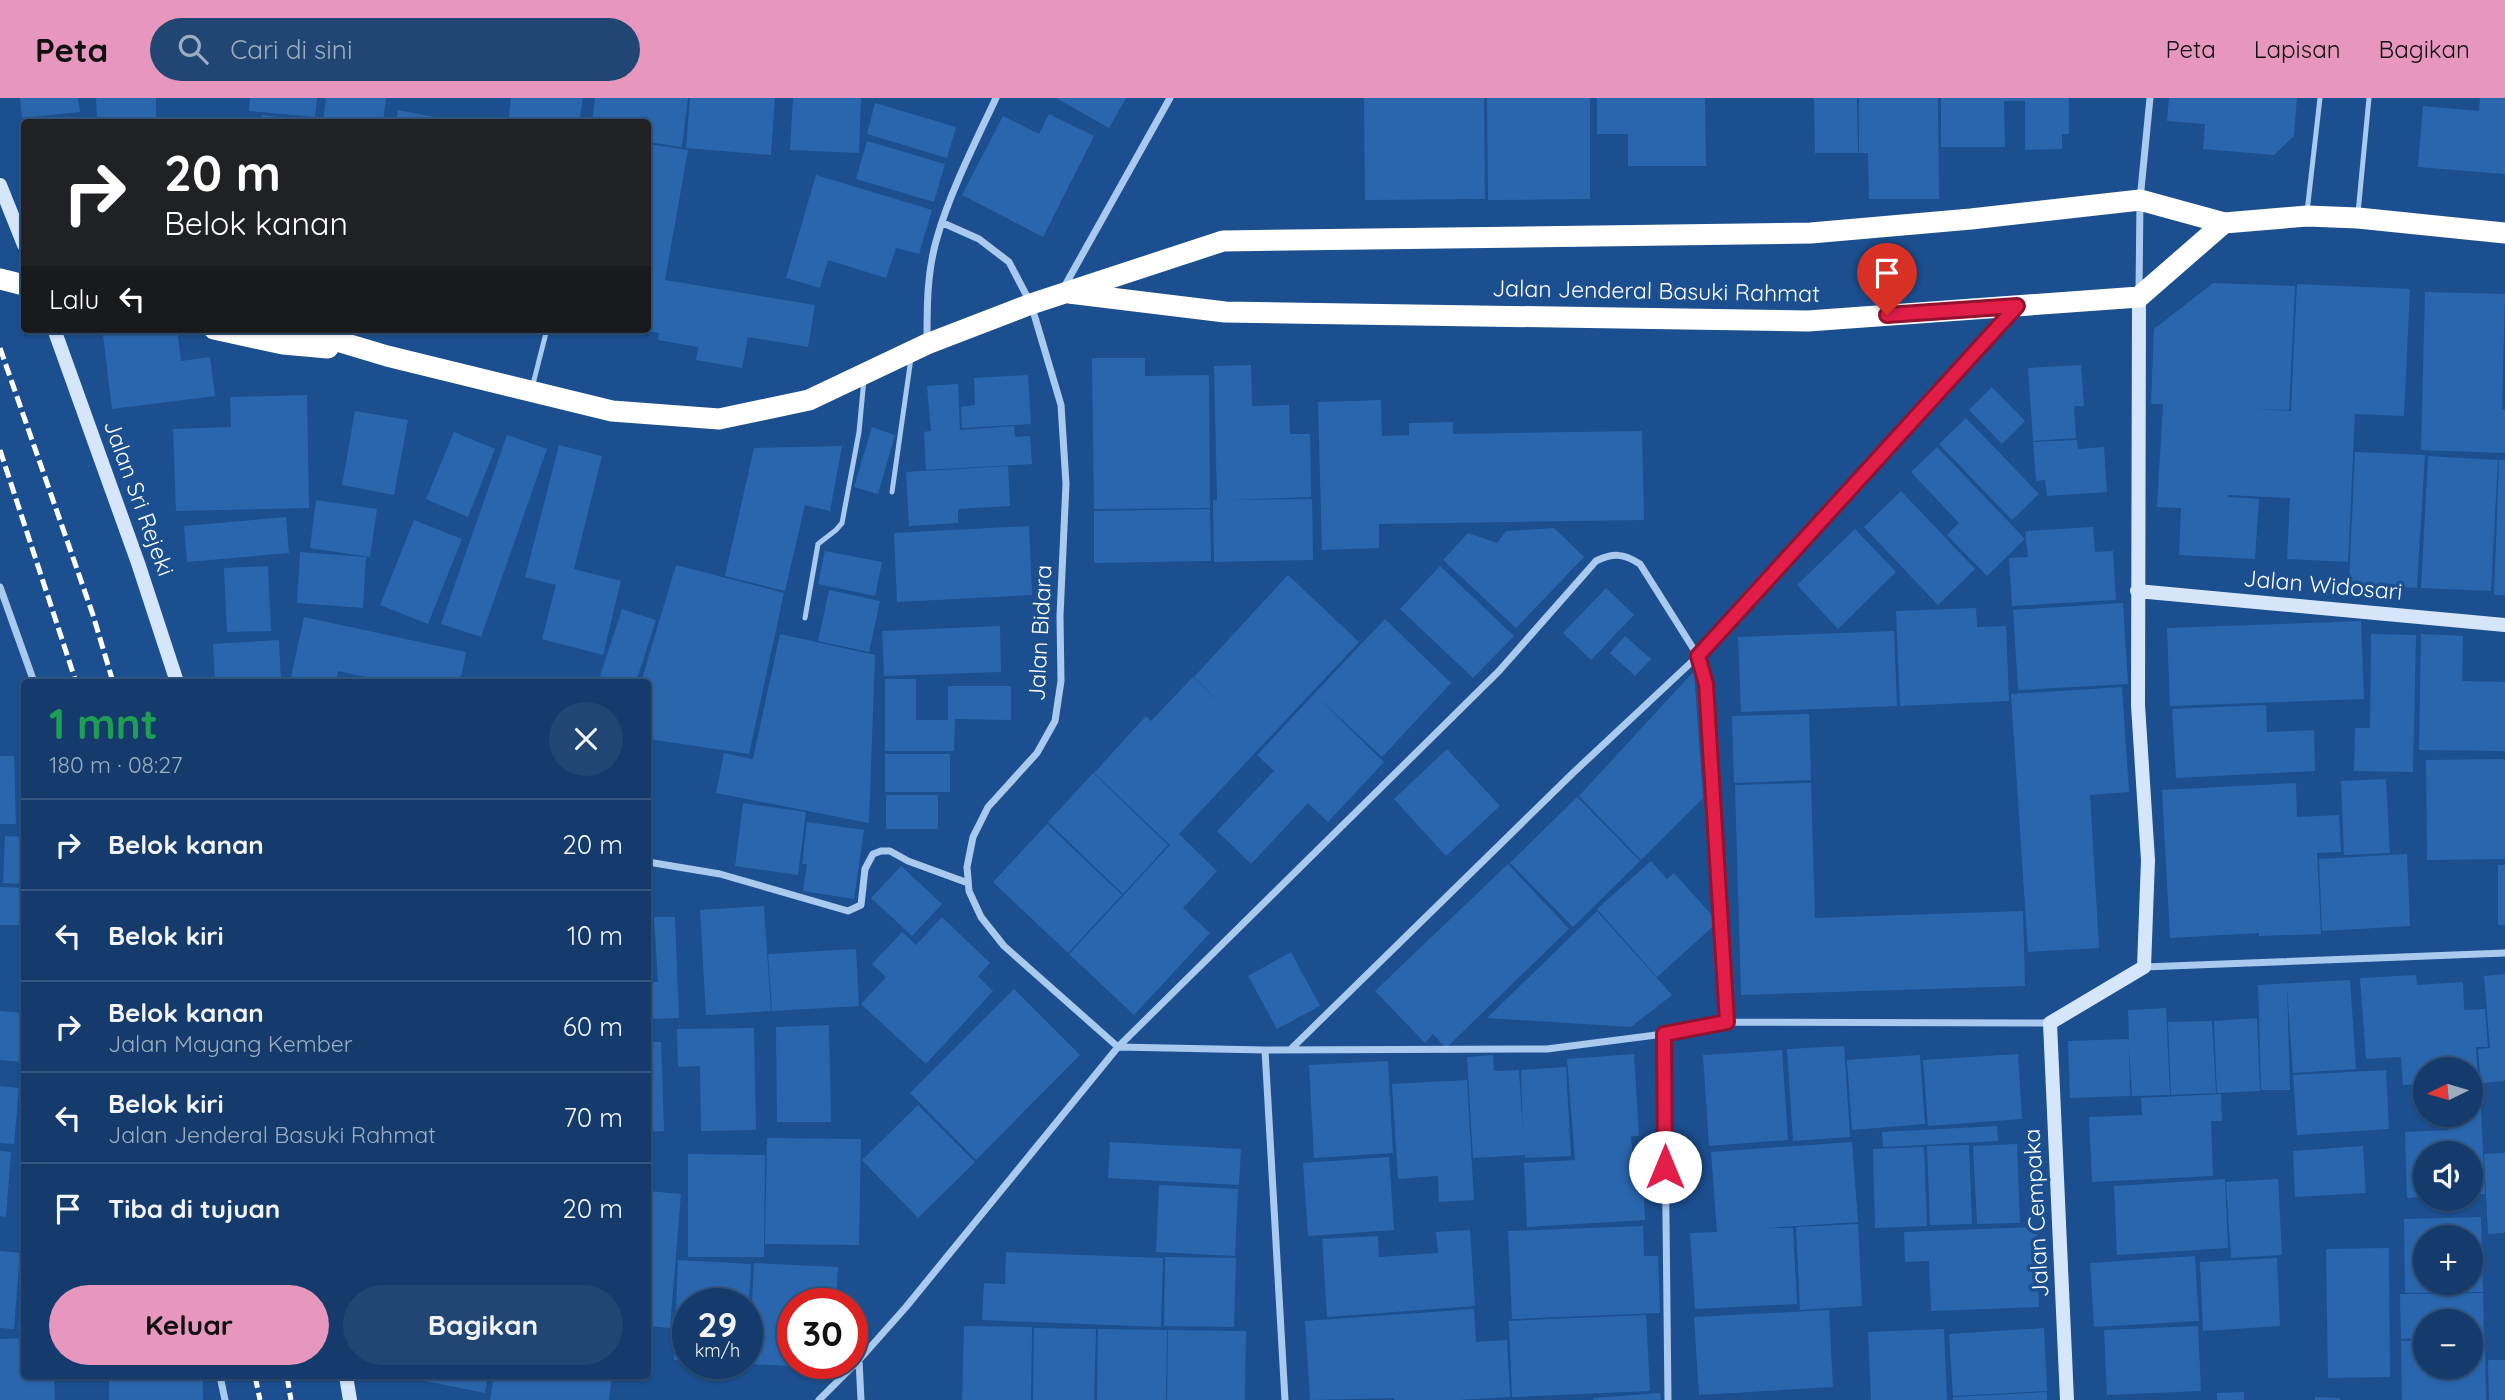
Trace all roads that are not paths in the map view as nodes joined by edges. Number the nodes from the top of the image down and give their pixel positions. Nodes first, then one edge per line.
1 (996, 98) edge
2 (1170, 98) edge
3 (2150, 98) edge
4 (2320, 98) edge
5 (2369, 98) edge
6 (0, 185) edge
7 (2140, 200) junction
8 (2307, 216) junction
9 (2358, 218) junction
10 (943, 223) junction
11 (2224, 223) junction
12 (2505, 233) edge
13 (21, 238) edge
14 (21, 276) edge
15 (0, 278) edge
16 (21, 284) edge
17 (1061, 292) junction
18 (2139, 297) junction
19 (1031, 303) junction
20 (2017, 306) junction
21 (55, 333) edge
22 (232, 333) edge
23 (311, 333) edge
24 (546, 333) edge
25 (920, 348) junction
26 (379, 353) junction
27 (864, 373) junction
28 (531, 391) junction
29 (892, 492) dead end
30 (0, 587) edge
31 (2137, 591) junction
32 (804, 618) dead end
33 (2505, 625) edge
34 (1698, 656) junction
35 (33, 679) edge
36 (176, 679) edge
37 (651, 862) edge
38 (968, 883) junction
39 (2505, 953) edge
40 (2144, 967) junction
41 (1727, 1022) junction
42 (2050, 1023) junction
43 (1664, 1034) junction
44 (1118, 1047) junction
45 (1292, 1048) junction
46 (1265, 1050) junction
47 (868, 1350) edge
48 (221, 1379) edge
49 (346, 1379) edge
50 (840, 1379) edge
51 (860, 1379) edge
52 (225, 1400) edge
53 (350, 1400) edge
54 (818, 1400) edge
55 (861, 1400) edge
56 (1285, 1400) edge
57 (1668, 1400) edge
58 (2067, 1400) edge

1 - 10 street
2 - 17 street
3 - 7 street
4 - 8 lane
5 - 9 lane
6 - 13 main road
7 - 11 highway, Jalan Jenderal Basuki Rahmat
7 - 17 highway, Jalan Jenderal Basuki Rahmat
7 - 18 street
8 - 9 highway, Jalan Jenderal Basuki Rahmat
8 - 11 highway, Jalan Jenderal Basuki Rahmat
9 - 12 highway, Jalan Jenderal Basuki Rahmat
10 - 19 street, Jalan Bidara
10 - 25 street
11 - 18 highway
14 - 15 highway
15 - 16 highway
17 - 19 highway, Jalan Jenderal Basuki Rahmat
17 - 20 highway, Jalan Jenderal Basuki Rahmat
18 - 20 highway, Jalan Jenderal Basuki Rahmat
18 - 31 main road
19 - 25 highway, Jalan Jenderal Basuki Rahmat
19 - 38 street, Jalan Bidara
20 - 34 street
21 - 36 main road, Jalan Sri Rejeki
22 - 26 highway, Jalan Jenderal Basuki Rahmat
23 - 26 highway, Jalan Jenderal Basuki Rahmat
24 - 28 lane
25 - 27 highway, Jalan Jenderal Basuki Rahmat
25 - 29 lane
26 - 28 highway, Jalan Jenderal Basuki Rahmat
27 - 28 highway, Jalan Jenderal Basuki Rahmat
27 - 32 lane
30 - 35 street
31 - 33 main road, Jalan Widosari
31 - 40 main road
34 - 41 street
34 - 44 street
34 - 45 street
37 - 38 street
38 - 44 street, Jalan Bidara
39 - 40 street
40 - 42 main road
41 - 42 street
41 - 43 street
42 - 58 main road, Jalan Cempaka
43 - 45 street
43 - 57 street
44 - 46 street
44 - 47 street
45 - 46 street
46 - 56 street
48 - 52 street
49 - 53 main road
50 - 54 street
51 - 55 street

